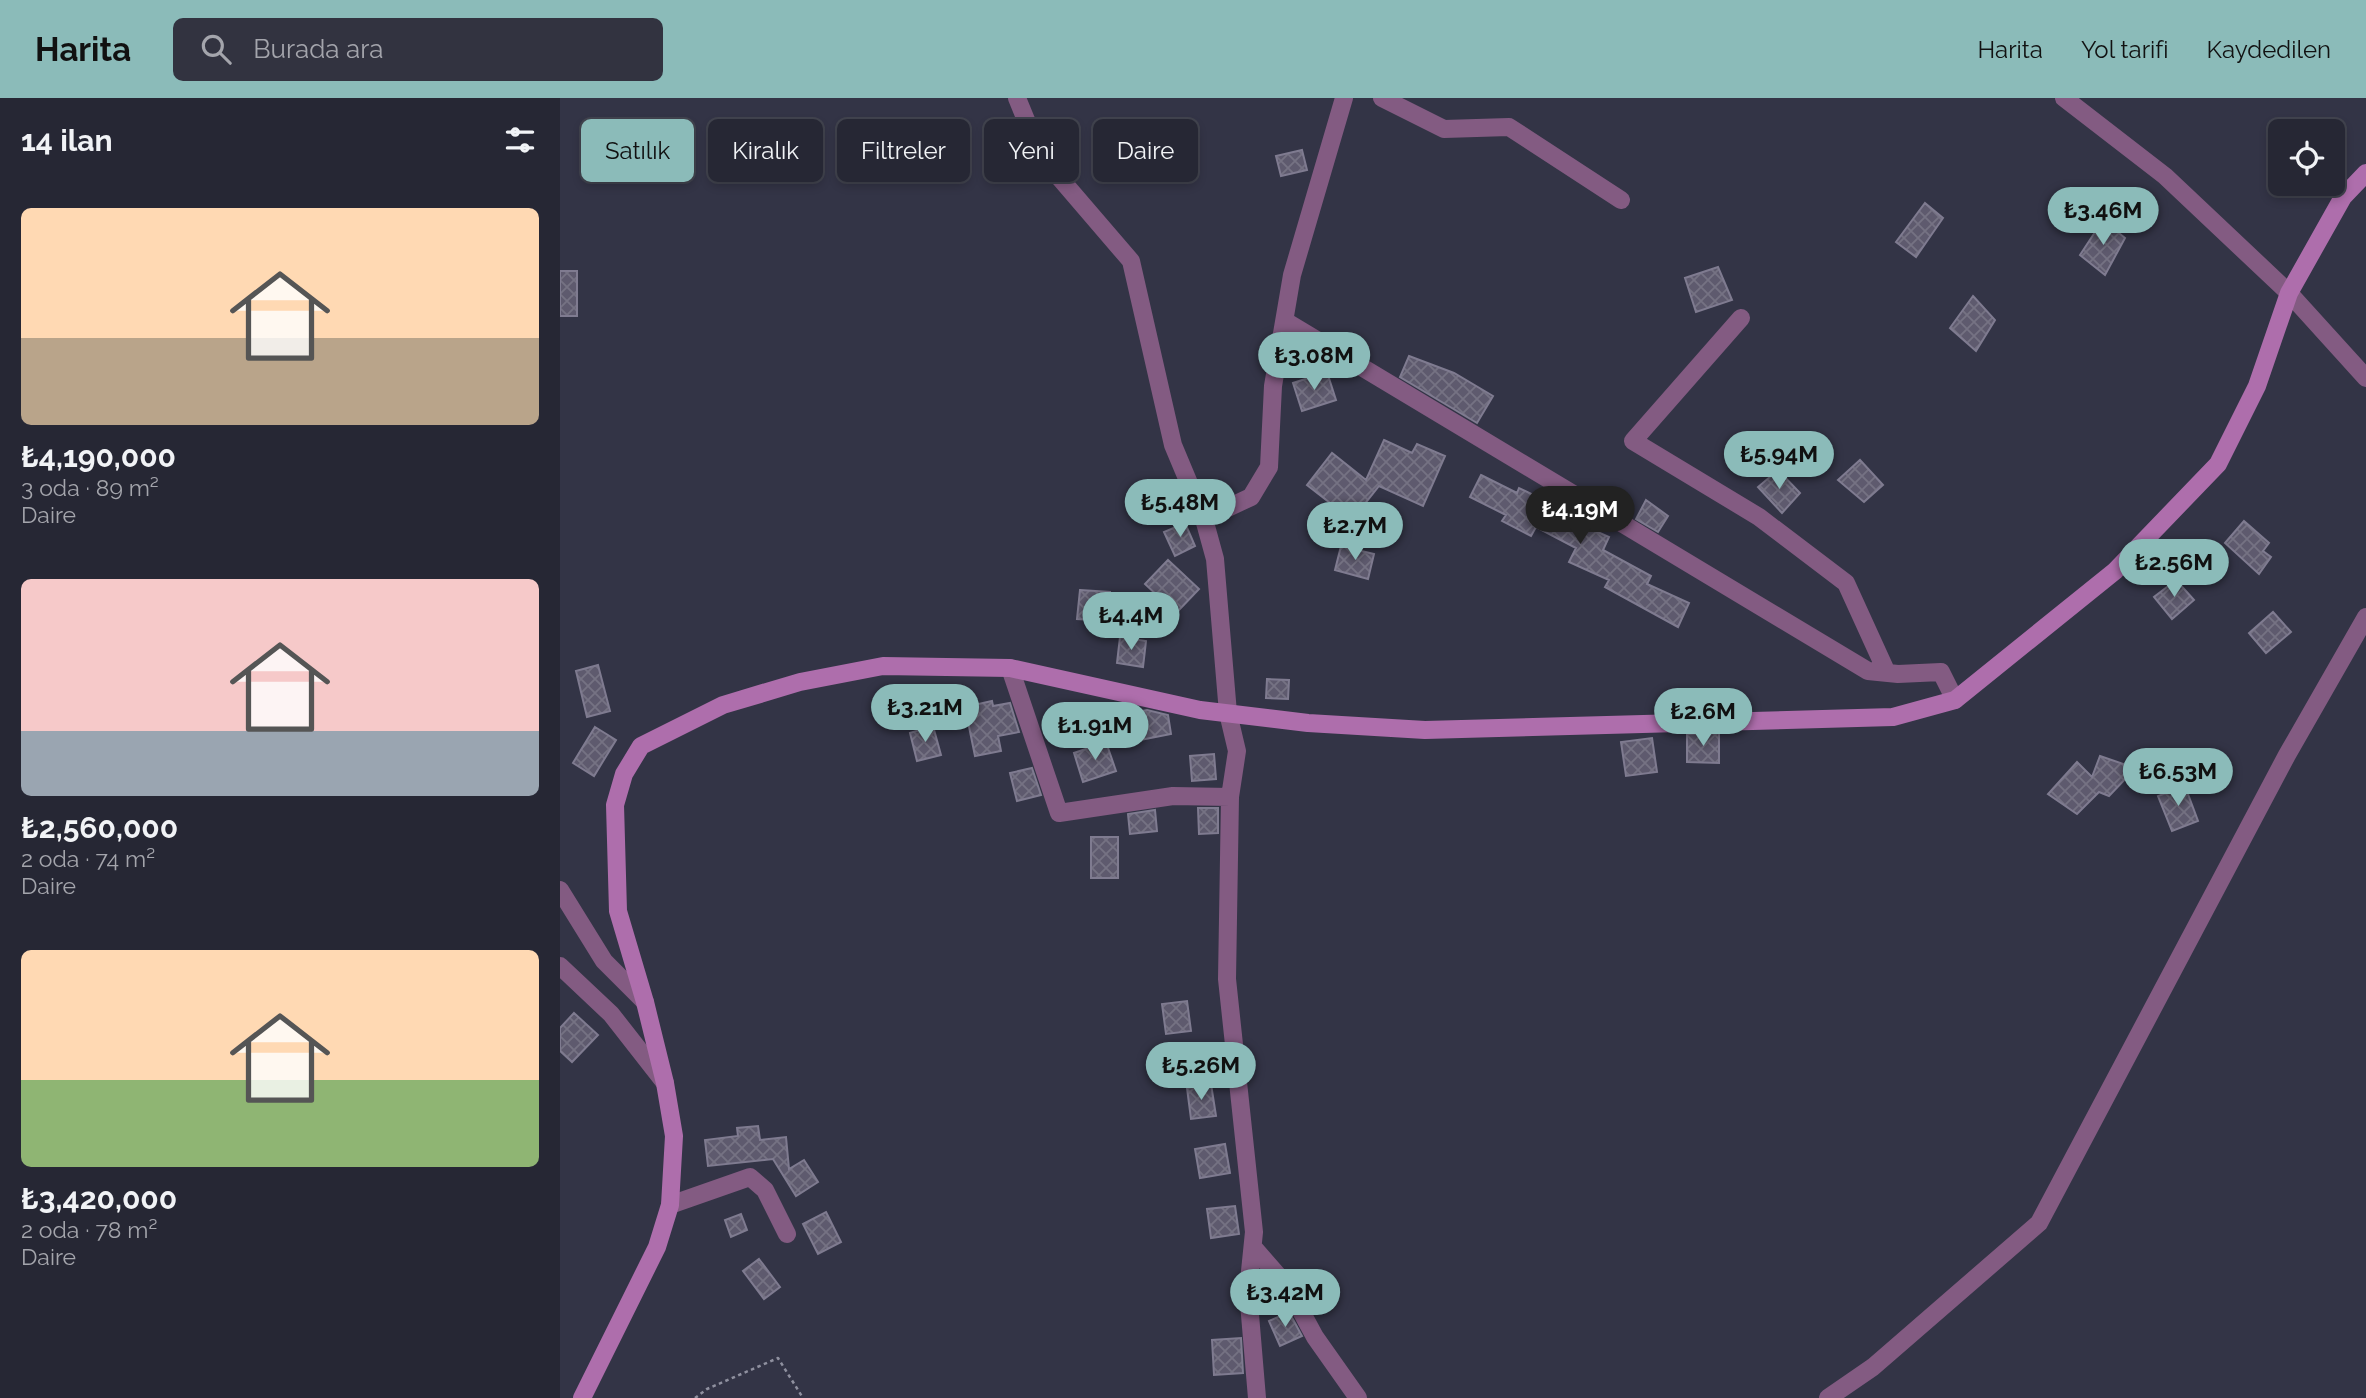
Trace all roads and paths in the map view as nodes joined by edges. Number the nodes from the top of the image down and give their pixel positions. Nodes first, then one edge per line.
1 (1017, 98) edge
2 (1345, 98) edge
3 (1382, 98) edge
4 (2064, 98) edge
5 (2366, 173) edge
6 (1621, 200) dead end
7 (2289, 293) junction
8 (1741, 318) dead end
9 (1285, 321) junction
10 (2366, 378) edge
11 (1204, 519) junction
12 (2366, 617) edge
13 (1010, 668) junction
14 (1886, 673) junction
15 (1955, 700) junction
16 (1228, 713) junction
17 (1230, 797) junction
18 (560, 890) edge
19 (560, 966) edge
20 (645, 1002) junction
21 (665, 1083) junction
22 (670, 1205) junction
23 (787, 1234) dead end
24 (1253, 1247) junction
25 (582, 1398) edge
26 (695, 1398) edge
27 (803, 1398) edge
28 (1257, 1398) edge
29 (1358, 1398) edge
30 (1828, 1398) edge

1 - 11 street
2 - 9 street
3 - 6 street
4 - 7 street
5 - 7 main road
7 - 10 street
7 - 15 main road
8 - 14 street
9 - 11 street
9 - 14 street
11 - 16 street
12 - 30 street
13 - 16 main road
13 - 17 street
13 - 20 main road
14 - 15 street
15 - 16 main road
16 - 17 street
17 - 24 street
18 - 20 street
19 - 21 street
20 - 21 main road
21 - 22 main road
22 - 23 street
22 - 25 main road
24 - 28 street
24 - 29 street
26 - 27 path

